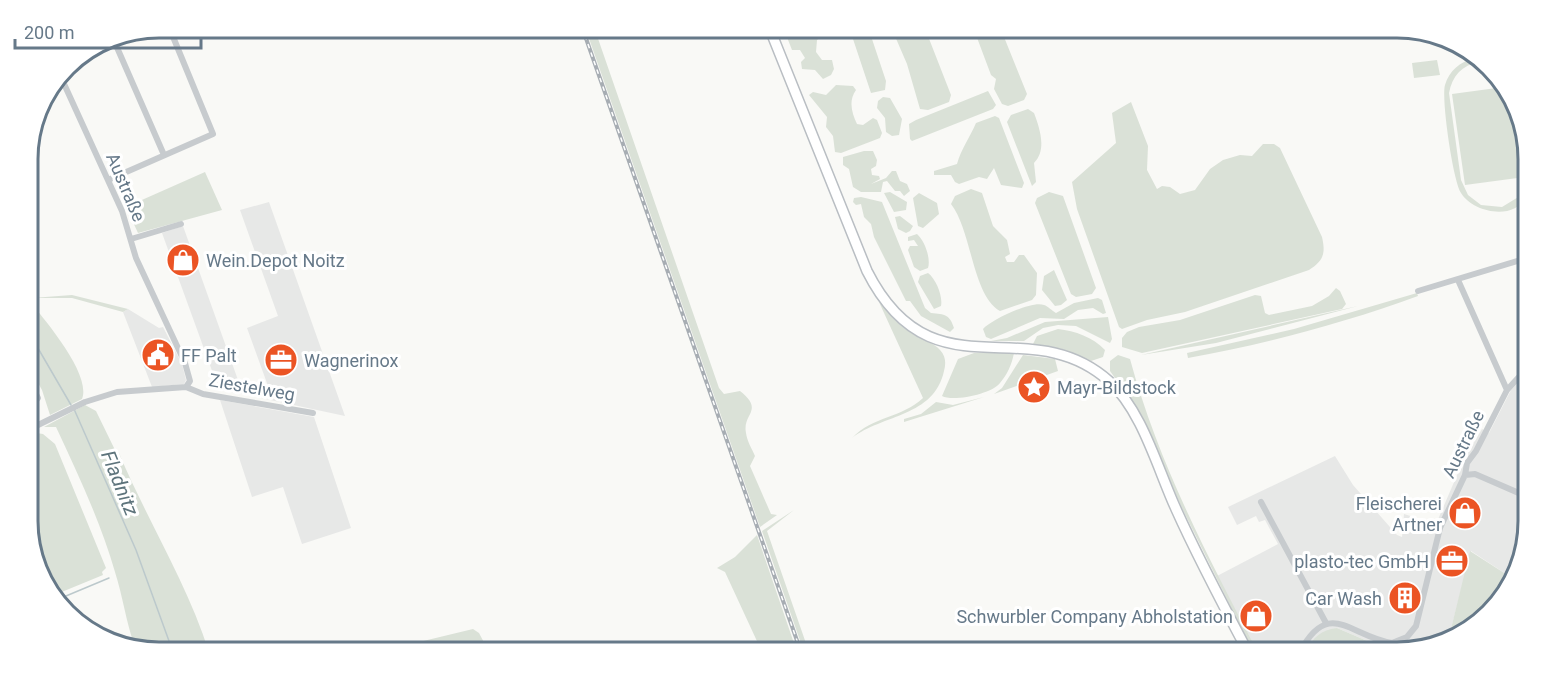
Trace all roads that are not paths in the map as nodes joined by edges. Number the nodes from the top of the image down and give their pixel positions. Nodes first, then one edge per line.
1 (174, 38) edge
2 (773, 38) edge
3 (116, 45) edge
4 (64, 83) edge
5 (164, 155) junction
6 (108, 180) junction
7 (181, 224) dead end
8 (131, 238) junction
9 (1518, 261) edge
10 (1458, 280) junction
11 (1418, 291) dead end
12 (1518, 377) edge
13 (186, 387) junction
14 (1507, 390) junction
15 (313, 413) dead end
16 (38, 425) edge
17 (1465, 475) junction
18 (1518, 493) edge
19 (1261, 502) dead end
20 (1326, 623) junction
21 (1401, 640) joint
22 (1242, 641) edge
23 (1307, 641) edge
24 (1382, 641) edge
25 (1398, 641) edge

1 - 5 street
2 - 22 main road
3 - 5 street
4 - 6 street, Austraße
5 - 6 street
6 - 8 street, Austraße
7 - 8 street
8 - 13 street, Austraße
9 - 10 street
10 - 11 street
10 - 14 street
12 - 14 street, Austraße
13 - 15 street, Ziestelweg
13 - 16 street
14 - 17 street, Austraße
17 - 18 street
17 - 21 street, Austraße
19 - 20 street
20 - 23 street
20 - 24 street
21 - 25 street

